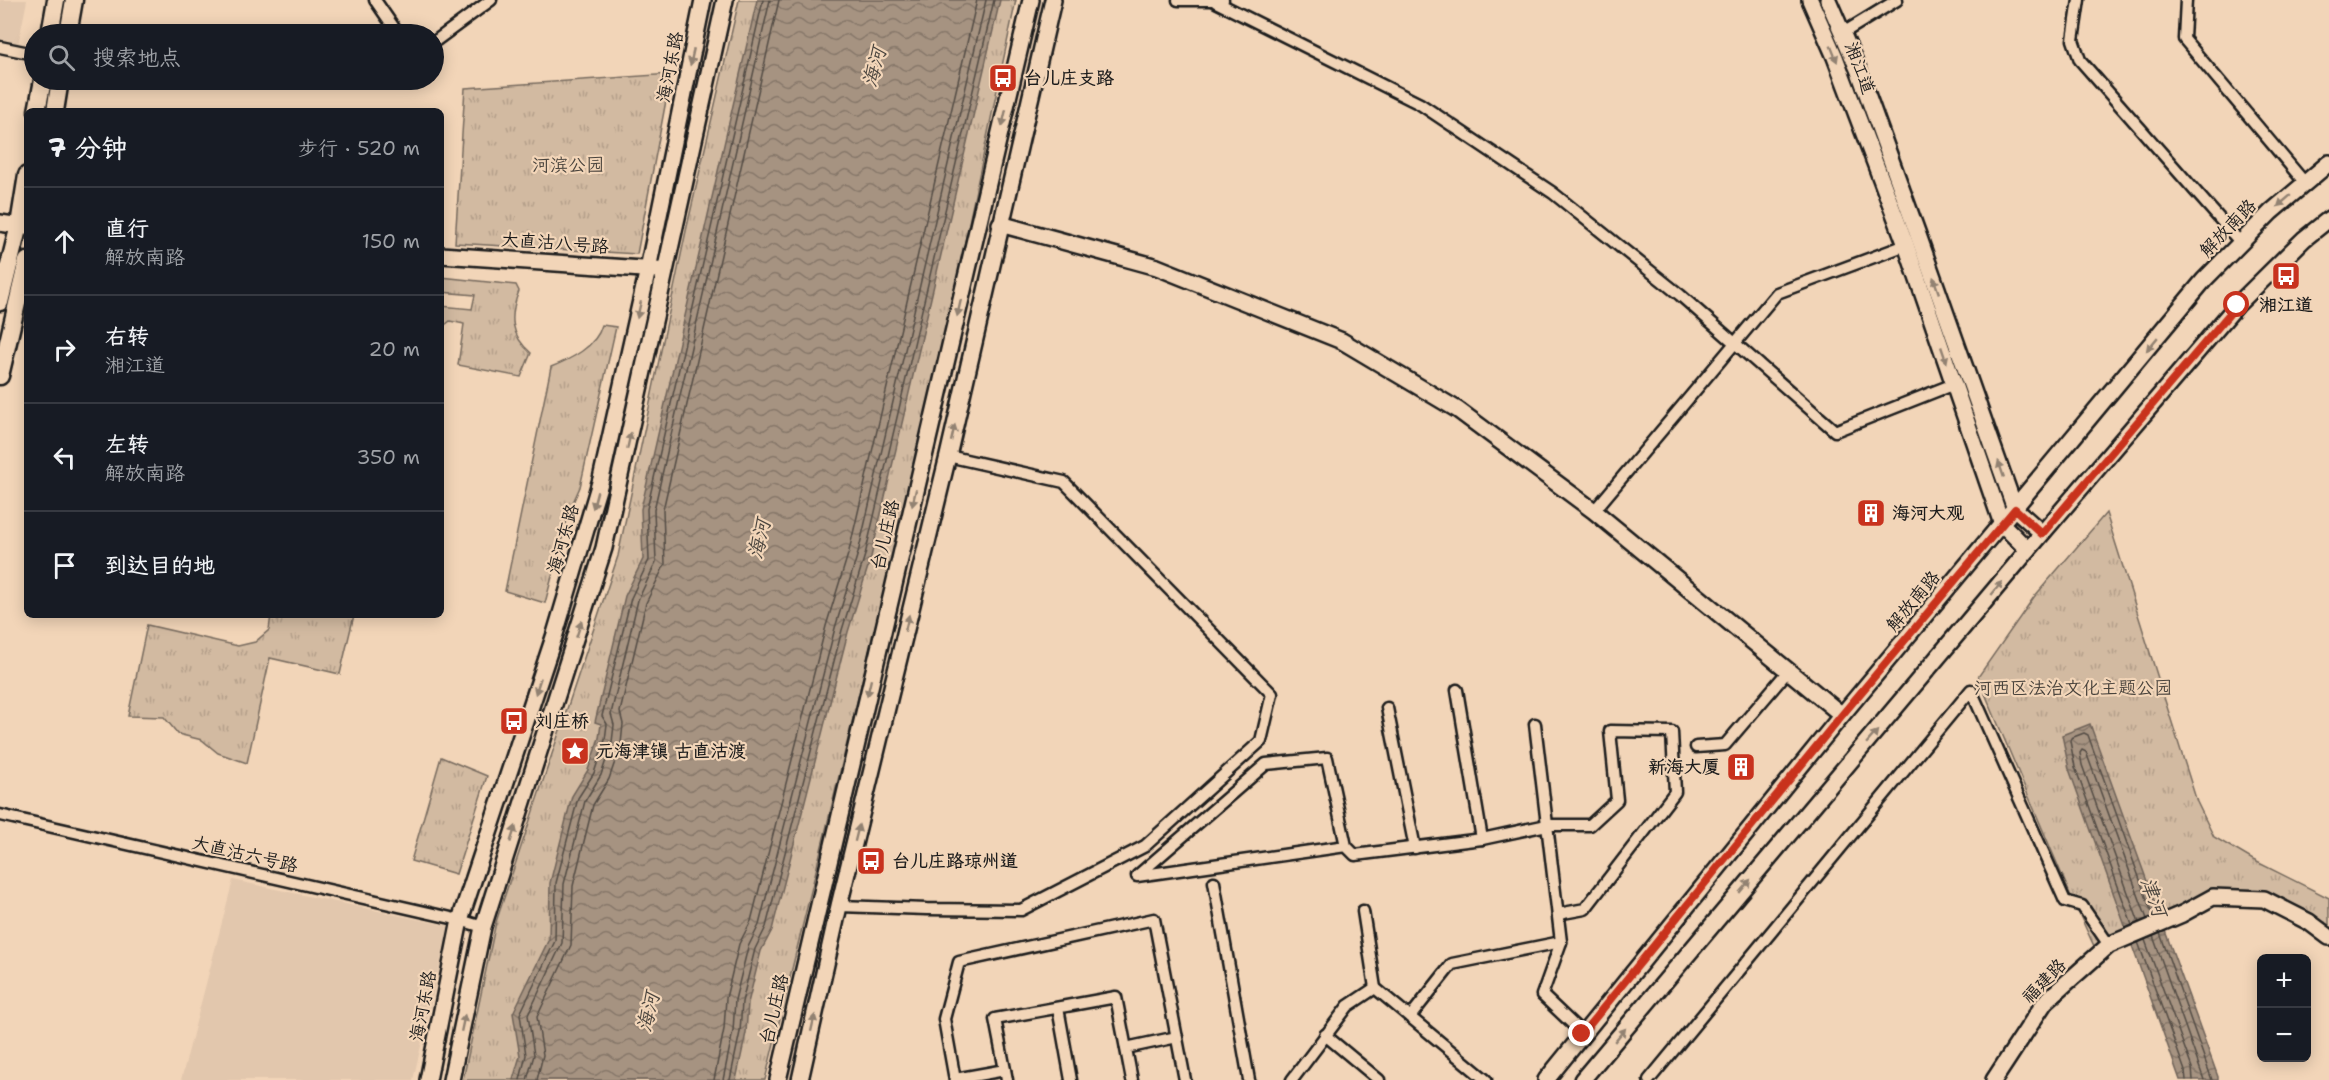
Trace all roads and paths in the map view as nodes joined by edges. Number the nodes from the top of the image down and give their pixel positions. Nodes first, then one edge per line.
1 (56, 0) edge
2 (74, 0) edge
3 (375, 0) edge
4 (491, 0) edge
5 (703, 0) edge
6 (725, 0) edge
7 (1031, 0) edge
8 (1053, 0) edge
9 (1178, 0) edge
10 (1810, 0) edge
11 (1828, 0) edge
12 (1896, 0) edge
13 (2079, 0) edge
14 (2186, 0) edge
15 (1220, 1) edge
16 (52, 24) edge
17 (70, 24) edge
18 (392, 24) edge
19 (1843, 33) junction
20 (444, 35) edge
21 (0, 47) edge
22 (24, 52) edge
23 (41, 90) edge
24 (58, 90) edge
25 (38, 108) edge
26 (55, 108) edge
27 (2329, 164) edge
28 (2305, 183) junction
29 (2329, 219) edge
30 (0, 223) edge
31 (1000, 224) junction
32 (23, 226) edge
33 (2240, 242) junction
34 (1906, 245) junction
35 (444, 255) edge
36 (648, 269) junction
37 (666, 271) junction
38 (24, 274) edge
39 (0, 302) edge
40 (1734, 344) junction
41 (0, 376) edge
42 (1954, 384) junction
43 (948, 456) junction
44 (2015, 509) junction
45 (1594, 511) junction
46 (2002, 524) junction
47 (2042, 534) junction
48 (2028, 550) junction
49 (1788, 671) junction
50 (1456, 690) dead end
51 (1387, 708) dead end
52 (1842, 715) junction
53 (1535, 724) dead end
54 (1696, 747) dead end
55 (0, 815) edge
56 (1547, 825) junction
57 (1482, 839) junction
58 (1346, 846) junction
59 (1415, 848) junction
60 (1214, 882) dead end
61 (839, 906) junction
62 (1363, 911) dead end
63 (1558, 914) junction
64 (460, 920) junction
65 (483, 927) junction
66 (2329, 937) edge
67 (1561, 942) junction
68 (2109, 945) junction
69 (1375, 988) junction
70 (1058, 1008) junction
71 (1410, 1017) junction
72 (1582, 1034) junction
73 (1325, 1035) junction
74 (1177, 1037) junction
75 (1126, 1048) junction
76 (1006, 1075) edge
77 (955, 1079) edge
78 (428, 1080) edge
79 (451, 1080) edge
80 (778, 1080) edge
81 (800, 1080) edge
82 (1071, 1080) edge
83 (1132, 1080) edge
84 (1185, 1080) edge
85 (1249, 1080) edge
86 (1292, 1080) edge
87 (1379, 1080) edge
88 (1486, 1080) edge
89 (1546, 1080) edge
90 (1582, 1080) edge
91 (1649, 1080) edge
92 (1994, 1080) edge

1 - 16 main road
2 - 17 main road
3 - 18 street
4 - 20 street
5 -> 36 street, 海河东路
6 - 37 street
7 -> 80 street, 台儿庄路
8 - 31 street
9 - 15 street
10 -> 34 street, 湘江道
11 - 19 street, 湘江道
12 - 19 street
13 - 33 street
14 - 28 street
15 - 40 street
44 -> 19 street, 湘江道
21 - 22 street
23 - 25 main road
24 - 26 main road
27 - 28 street, 解放南路
28 -> 33 street, 解放南路
29 - 47 street
30 - 32 street
43 -> 31 street
31 - 45 street
32 - 39 main road
33 -> 44 street, 解放南路
34 - 40 street
34 -> 42 street, 湘江道
35 - 36 street, 大直沽八号路
36 - 37 street, 大直沽八号路
36 -> 64 street, 海河东路
65 -> 37 street
38 - 41 main road
40 - 42 street
40 - 45 street
42 - 46 street, 湘江道
61 -> 43 street
43 - 61 street
44 - 46 street, 解放南路
44 - 47 street, 湘江道
45 - 49 street
46 - 48 street, 湘江道
46 - 52 street, 解放南路
47 - 48 street
90 -> 48 street
49 - 52 street
49 - 54 street
50 - 57 street
51 - 59 street
52 - 72 street, 解放南路
53 - 56 street
55 - 64 street, 大直沽六号路
56 - 57 street
56 - 63 street
56 - 63 street
57 - 59 street
58 - 58 street
58 - 59 street
60 - 85 street
81 -> 61 street
62 - 69 street
63 - 67 street
64 - 65 street, 大直沽六号路
64 - 78 street, 海河东路
79 -> 65 street
66 - 68 street, 福建路
67 - 71 street
67 - 72 street
68 - 91 street
68 - 92 street, 福建路
69 - 71 street
69 - 73 street
70 - 75 street
70 - 76 street
70 - 82 street
71 - 88 street
72 - 89 street, 解放南路
73 - 86 street
73 - 87 street
74 - 75 street
74 - 77 street
74 - 84 street
75 - 83 street
76 - 77 street

